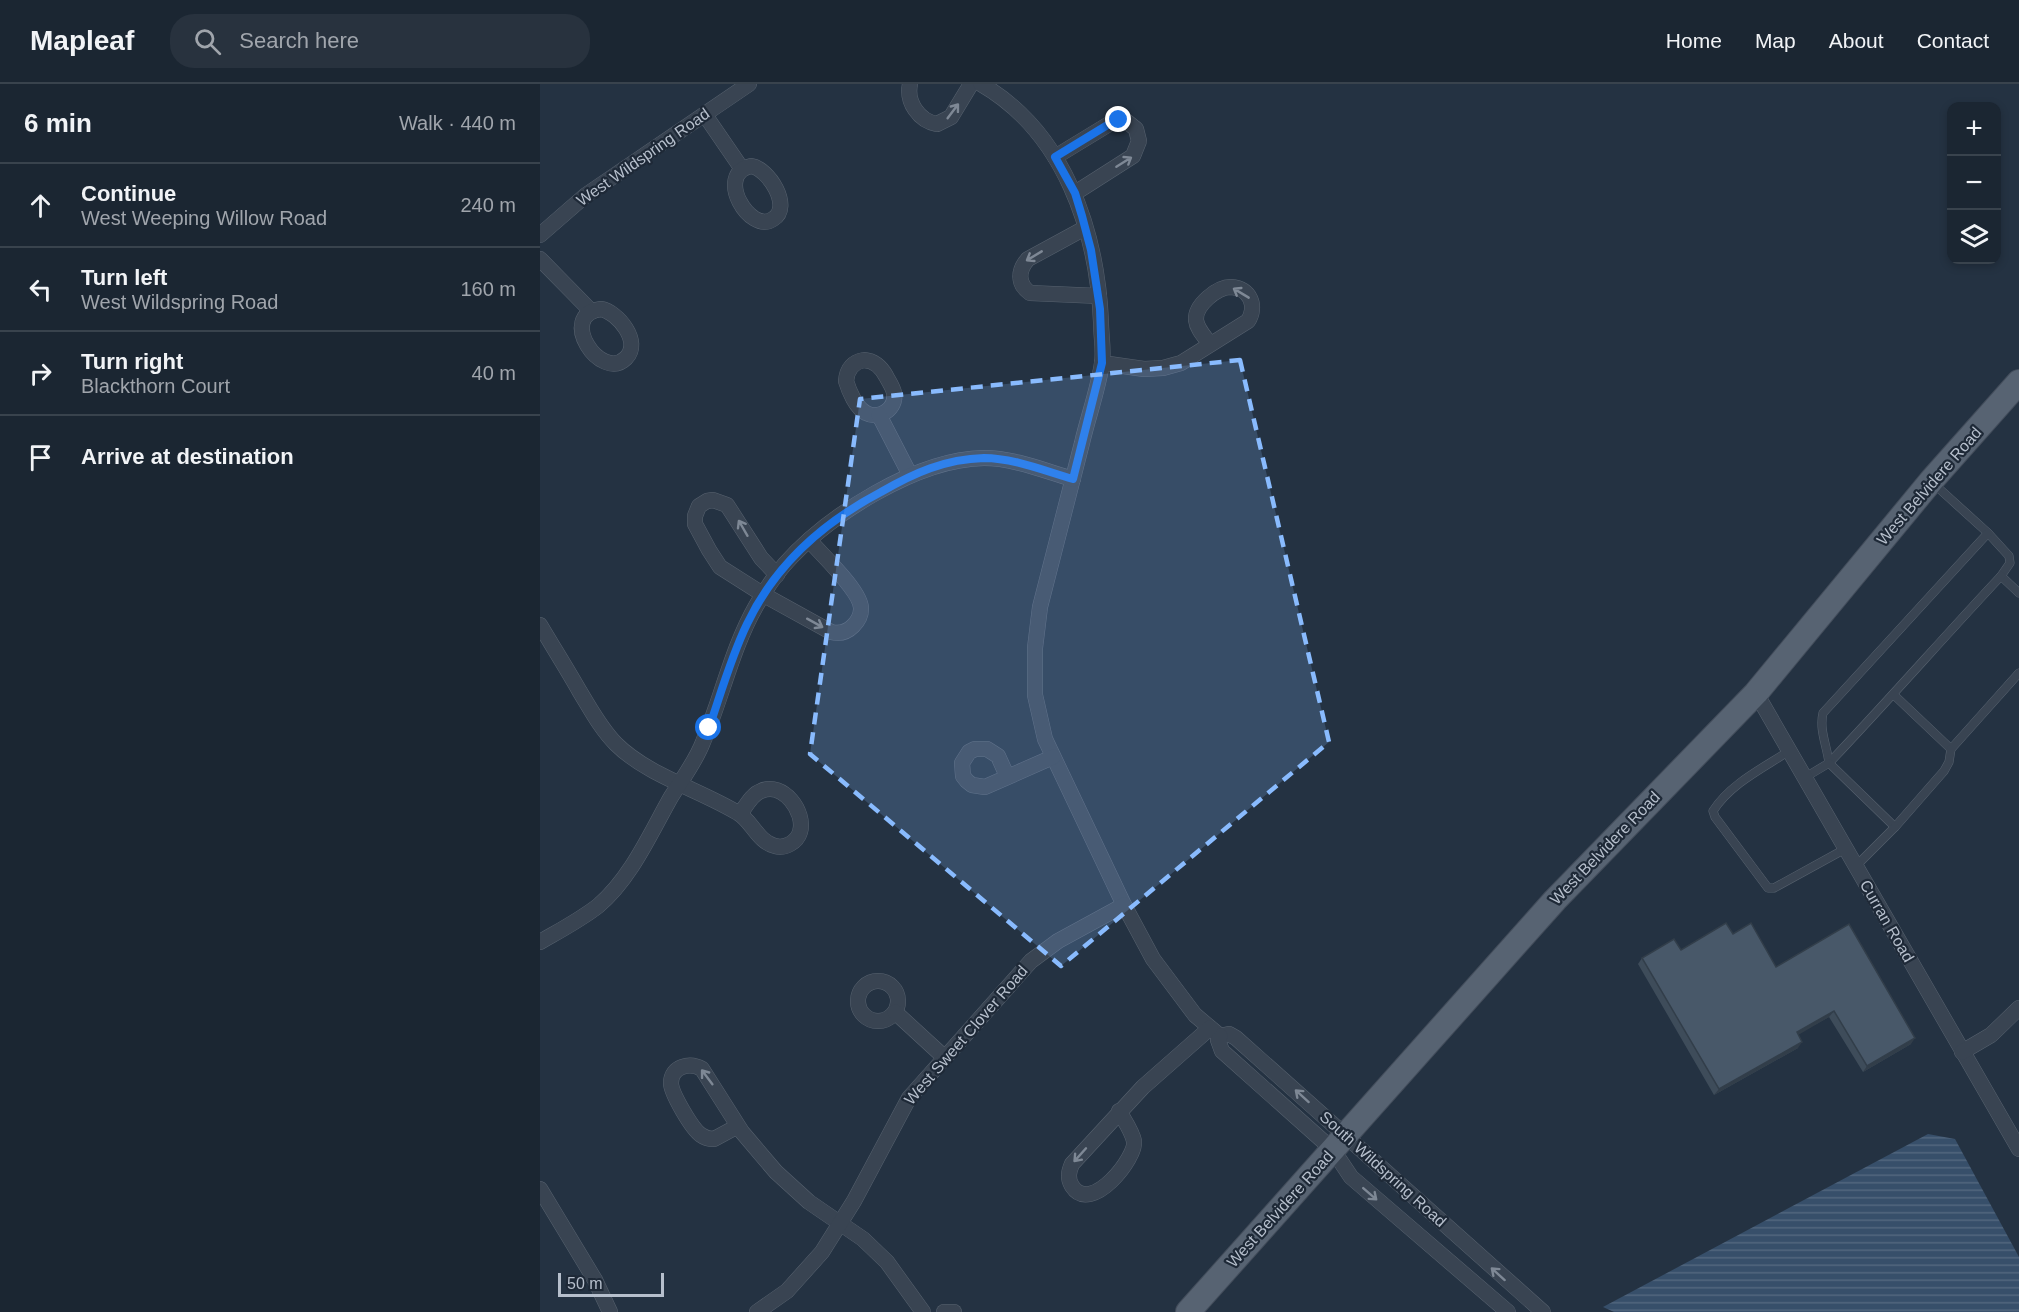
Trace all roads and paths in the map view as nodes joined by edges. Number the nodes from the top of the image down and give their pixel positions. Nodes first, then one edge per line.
1 (749, 84) edge
2 (910, 84) edge
3 (971, 84) edge
4 (981, 84) edge
5 (705, 115) junction
6 (1055, 157) junction
7 (742, 169) dead end
8 (1075, 193) junction
9 (1085, 228) junction
10 (540, 234) edge
11 (540, 259) edge
12 (1099, 296) junction
13 (591, 312) dead end
14 (1210, 344) dead end
15 (1102, 363) junction
16 (2019, 382) edge
17 (879, 415) dead end
18 (910, 475) junction
19 (1073, 479) junction
20 (1931, 481) junction
21 (1988, 533) junction
22 (810, 541) junction
23 (777, 575) junction
24 (2001, 576) junction
25 (2019, 593) edge
26 (764, 595) junction
27 (540, 625) edge
28 (2019, 673) edge
29 (1756, 693) junction
30 (1894, 695) junction
31 (1951, 749) junction
32 (1789, 752) junction
33 (1053, 756) junction
34 (1829, 763) junction
35 (1007, 776) dead end
36 (1804, 778) junction
37 (680, 783) junction
38 (740, 814) dead end
39 (1895, 827) junction
40 (1845, 849) junction
41 (1855, 867) junction
42 (1124, 905) junction
43 (540, 942) edge
44 (2019, 1008) edge
45 (895, 1012) dead end
46 (1215, 1032) junction
47 (1962, 1052) junction
48 (944, 1057) junction
49 (1119, 1111) junction
50 (738, 1126) junction
51 (1340, 1142) junction
52 (2019, 1149) edge
53 (542, 1196) edge
54 (840, 1224) junction
55 (1522, 1295) junction
56 (610, 1312) edge
57 (757, 1312) edge
58 (923, 1312) edge
59 (944, 1312) edge
60 (954, 1312) edge
61 (1188, 1312) edge
62 (1508, 1312) edge
63 (1543, 1312) edge

1 - 5 street, West Wildspring Road
2 -> 3 street
4 - 6 street
5 - 7 street
5 - 10 street, West Wildspring Road
6 - 8 street
8 -> 6 street
8 - 9 street
9 - 12 street
9 -> 12 street
11 - 13 street
12 - 15 street
14 - 15 street
15 - 19 street
16 - 20 main road, West Belvidere Road
17 - 18 street
18 - 19 street
18 - 22 street
19 - 33 street
20 - 21 lane
20 - 29 main road, West Belvidere Road
21 - 24 lane
21 - 34 lane
22 - 23 street
26 -> 22 street
23 - 26 street
23 -> 26 street
24 - 25 lane
24 - 30 lane
26 - 37 street
27 - 37 street
28 - 31 lane
29 - 32 street, Curran Road
29 - 51 main road, West Belvidere Road
30 - 31 lane
30 - 34 lane
31 - 39 lane
32 - 36 street, Curran Road
32 - 40 lane
33 - 35 street
33 - 42 street, South Wildspring Road
34 - 36 lane
34 - 39 lane
36 - 40 street, Curran Road
37 - 38 street
37 - 43 street
39 - 41 lane
40 - 41 street, Curran Road
41 - 47 street, Curran Road
42 - 46 street, South Wildspring Road
42 - 48 street, West Sweet Clover Road
44 - 47 street
45 - 48 street
46 - 49 street
46 - 51 street, South Wildspring Road
47 - 52 street, Curran Road
48 - 54 street, West Sweet Clover Road
49 -> 49 street
50 -> 50 street
50 - 54 street
55 -> 51 street, South Wildspring Road
51 - 61 main road, West Belvidere Road
51 -> 62 street, South Wildspring Road
53 - 56 street
54 - 57 street, West Sweet Clover Road
54 - 58 street
55 - 62 street
55 - 63 street, South Wildspring Road
59 - 60 street

